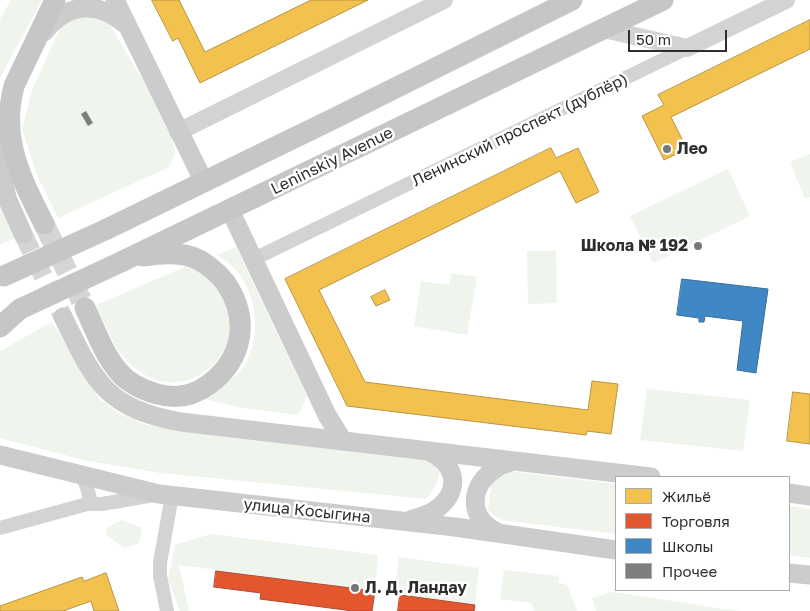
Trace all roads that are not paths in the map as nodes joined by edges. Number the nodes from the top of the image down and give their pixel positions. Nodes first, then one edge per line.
1 (55, 0) edge
2 (115, 0) edge
3 (444, 0) edge
4 (572, 0) edge
5 (663, 0) edge
6 (786, 0) edge
7 (604, 28) junction
8 (129, 29) junction
9 (687, 48) junction
10 (31, 50) junction
11 (10, 98) junction
12 (178, 132) junction
13 (0, 150) edge
14 (0, 160) edge
15 (204, 182) junction
16 (230, 210) junction
17 (44, 224) tunnel mouth
18 (23, 234) tunnel mouth
19 (254, 260) junction
20 (123, 261) junction
21 (1, 278) edge
22 (85, 308) tunnel mouth
23 (20, 309) junction
24 (63, 317) tunnel mouth
25 (0, 319) edge
26 (0, 327) edge
27 (110, 360) junction
28 (224, 427) junction
29 (343, 441) junction
30 (426, 450) junction
31 (0, 455) edge
32 (513, 461) junction
33 (81, 474) junction
34 (642, 476) edge
35 (790, 494) edge
36 (166, 495) junction
37 (810, 496) edge
38 (87, 504) junction
39 (406, 522) junction
40 (0, 528) edge
41 (501, 534) junction
42 (615, 550) edge
43 (790, 573) edge
44 (810, 576) edge
45 (167, 611) edge

1 - 10 main road
2 - 8 main road
3 - 12 street
4 - 15 main road
5 - 7 main road, Leninskiy Avenue
6 - 9 street, Ленинский проспект (дублёр)
7 - 9 street
7 - 16 main road, Leninskiy Avenue
8 - 10 main road
8 - 12 main road
9 - 19 street, Ленинский проспект (дублёр)
10 - 11 main road
11 - 13 main road
11 - 17 main road
12 - 15 main road
14 - 18 main road
15 - 21 main road, bridge
16 - 19 main road
16 - 20 main road, Leninskiy Avenue
19 - 29 main road
20 - 23 main road, Leninskiy Avenue, bridge
20 - 27 main road
22 - 27 main road
23 - 25 main road, Leninskiy Avenue
23 - 26 main road
24 - 28 main road
27 - 28 main road
28 - 29 main road
29 - 30 main road
30 - 32 main road
30 - 39 main road
31 - 33 main road, улица Косыгина
32 - 34 main road
32 - 41 main road
33 - 36 main road, улица Косыгина
33 - 38 street
35 - 37 main road
36 - 38 street
36 - 39 main road, улица Косыгина
36 - 45 street
38 - 40 street
39 - 41 main road, улица Косыгина
41 - 42 main road, улица Косыгина
43 - 44 main road

